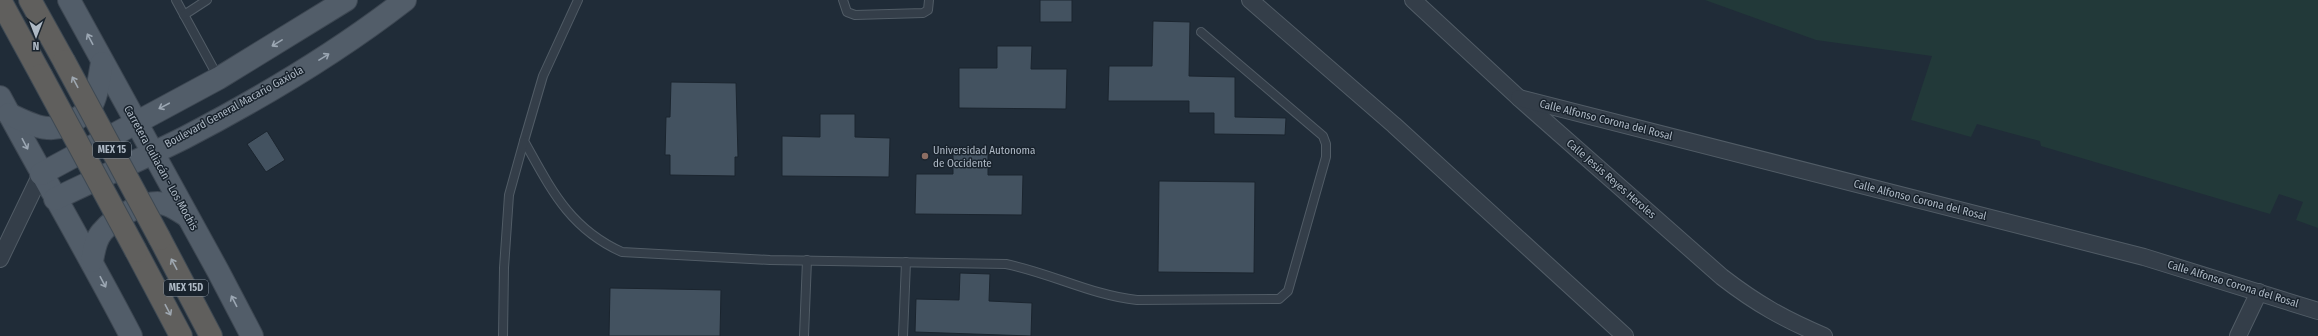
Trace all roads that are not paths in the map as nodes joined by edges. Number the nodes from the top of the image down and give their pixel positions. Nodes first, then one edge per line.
1 (0, 0) edge
2 (30, 0) edge
3 (69, 0) edge
4 (176, 0) edge
5 (207, 0) edge
6 (346, 0) edge
7 (405, 0) edge
8 (578, 0) edge
9 (843, 0) edge
10 (929, 0) edge
11 (1250, 0) edge
12 (1413, 0) edge
13 (184, 15) junction
14 (1201, 32) dead end
15 (102, 63) junction
16 (219, 78) junction
17 (1519, 98) junction
18 (5, 106) edge
19 (136, 122) junction
20 (524, 141) junction
21 (153, 152) junction
22 (41, 174) junction
23 (55, 199) junction
24 (26, 206) junction
25 (187, 216) junction
26 (160, 239) joint
27 (136, 251) joint
28 (0, 259) edge
29 (807, 260) junction
30 (92, 261) junction
31 (906, 262) junction
32 (2259, 292) junction
33 (2318, 311) edge
34 (131, 336) edge
35 (181, 336) edge
36 (212, 336) edge
37 (252, 336) edge
38 (503, 336) edge
39 (804, 336) edge
40 (903, 336) edge
41 (1625, 336) edge
42 (1824, 336) edge
43 (2238, 336) edge

1 - 27 highway, MEX 15, bridge
26 -> 2 highway, MEX 15, bridge
15 -> 3 main road, Carretera Culiacán - Los Mochis
4 - 13 lane
5 - 13 lane
6 -> 16 main road
21 -> 7 main road, Boulevard General Macario Gaxiola
8 - 20 lane
9 - 10 lane
11 - 41 street
12 - 17 street, Calle Jesús Reyes Heroles
13 - 16 lane
14 - 31 lane
15 - 18 main road
15 - 19 main road, Carretera Culiacán - Los Mochis
16 -> 19 main road
17 - 32 street, Calle Alfonso Corona del Rosal
17 - 42 street, Calle Jesús Reyes Heroles
18 -> 22 main road
19 - 21 main road, Carretera Culiacán - Los Mochis
19 - 22 main road
20 - 29 lane
20 - 38 lane
21 - 23 main road, Boulevard General Macario Gaxiola
21 - 25 main road, Carretera Culiacán - Los Mochis
22 - 23 main road
22 - 24 street
23 - 24 street
23 - 30 main road
24 - 28 street
25 - 30 main road
37 -> 25 main road, Carretera Culiacán - Los Mochis
36 -> 26 highway, MEX 15D
27 -> 35 highway, MEX 15D
29 - 31 lane
29 - 39 lane
30 -> 34 main road
31 - 40 lane
32 - 33 street, Calle Alfonso Corona del Rosal
32 - 43 street

